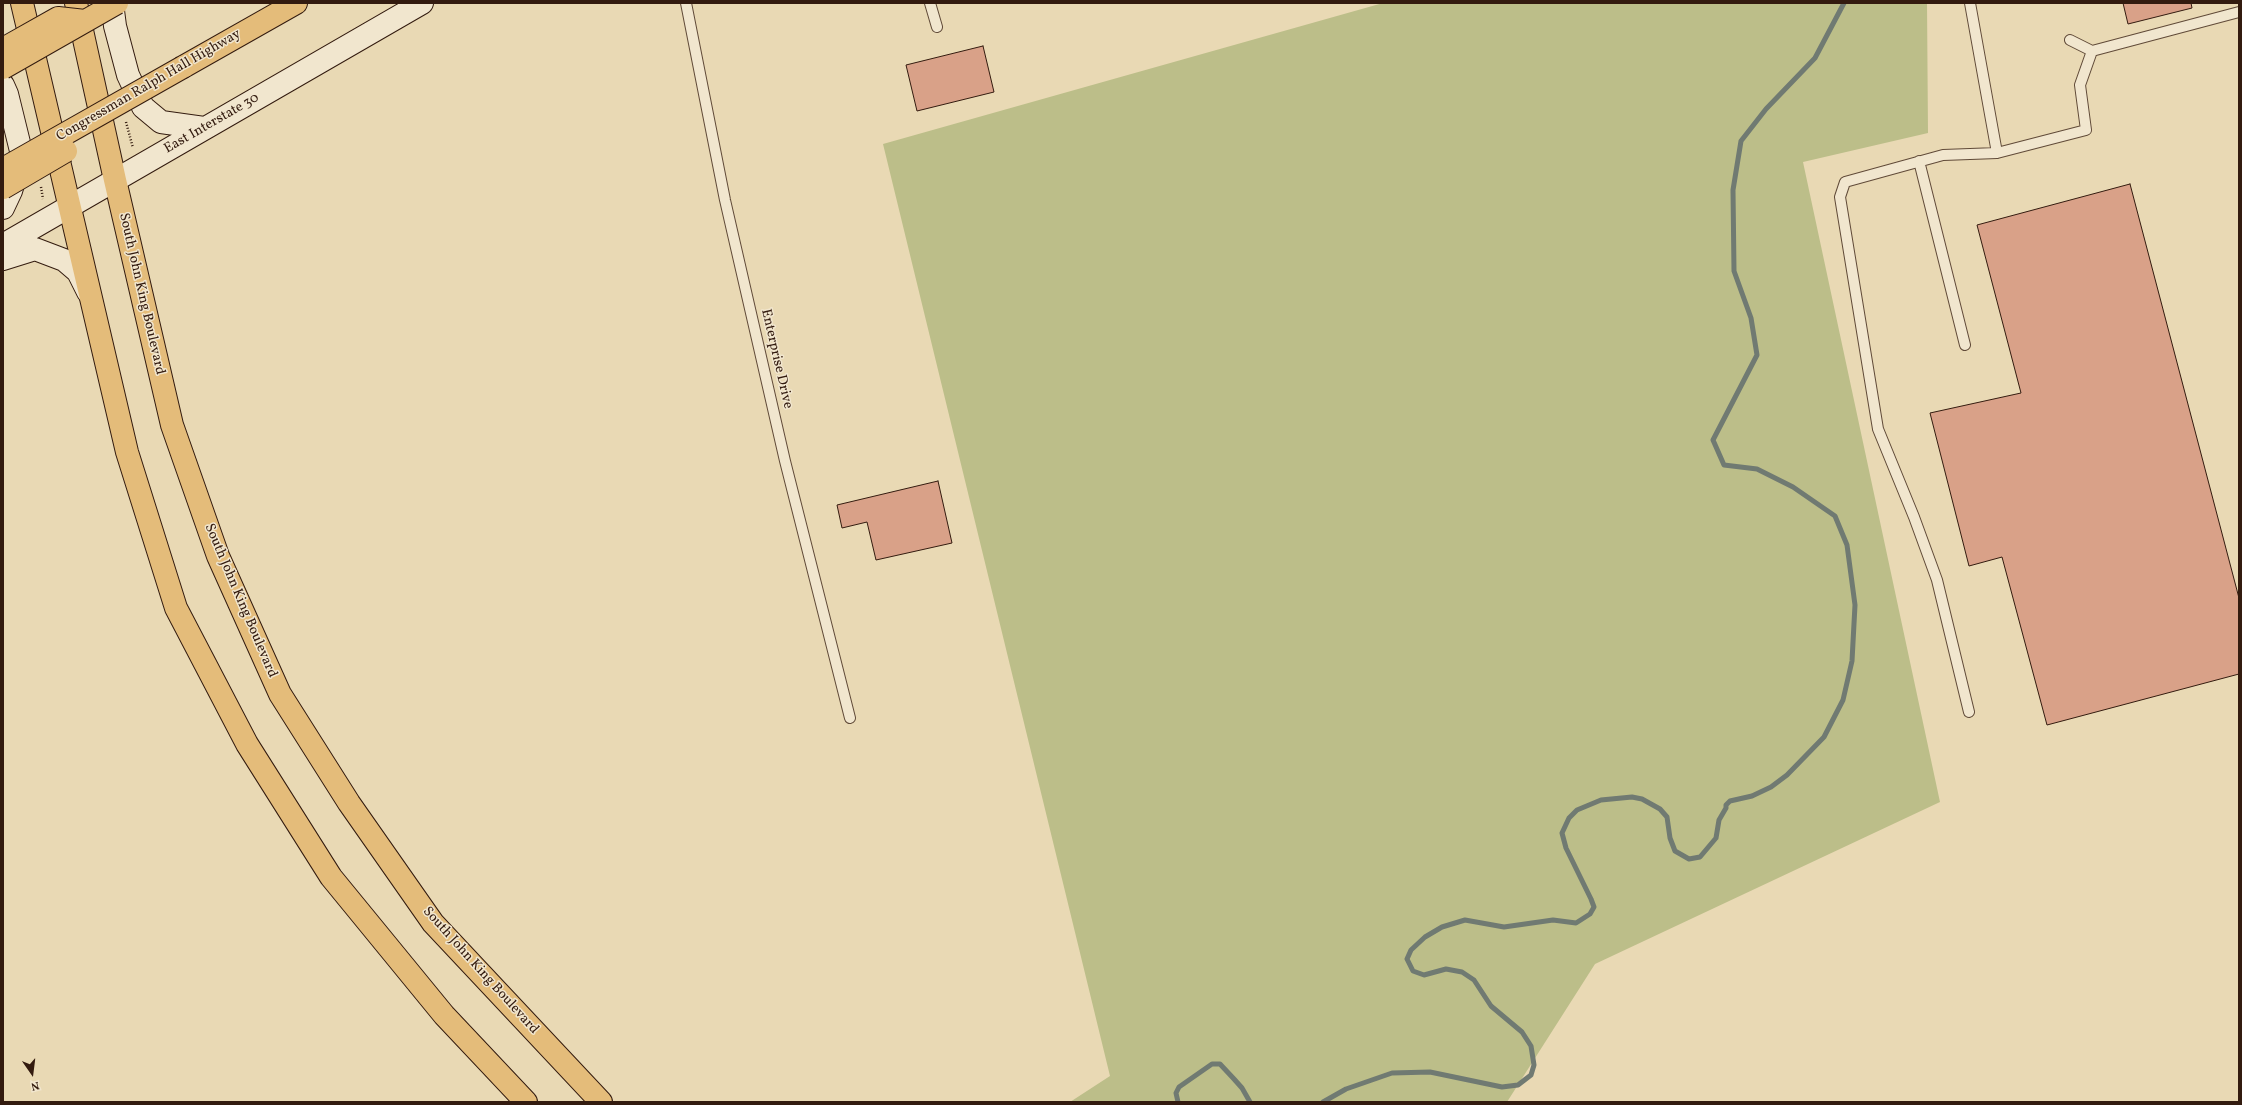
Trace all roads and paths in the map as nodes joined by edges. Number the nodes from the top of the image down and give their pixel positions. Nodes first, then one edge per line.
1 (22, 3) edge
2 (112, 3) edge
3 (117, 3) edge
4 (296, 3) edge
5 (422, 3) edge
6 (686, 3) edge
7 (930, 3) edge
8 (1970, 3) edge
9 (81, 12) edge
10 (2239, 12) edge
11 (937, 27) dead end
12 (2070, 40) dead end
13 (3, 49) edge
14 (2092, 51) junction
15 (3, 68) edge
16 (3, 85) edge
17 (127, 99) junction
18 (204, 128) junction
19 (1997, 153) junction
20 (1919, 161) junction
21 (3, 169) edge
22 (115, 180) junction
23 (3, 188) edge
24 (3, 208) edge
25 (68, 208) junction
26 (3, 245) edge
27 (3, 259) edge
28 (89, 294) junction
29 (1966, 345) dead end
30 (1969, 712) dead end
31 (850, 718) dead end
32 (526, 1102) edge
33 (600, 1102) edge

1 - 25 main road
2 - 18 main road
3 - 9 main road, bridge
4 - 17 main road, Congressman Ralph Hall Highway, bridge
5 - 18 main road, East Interstate 30
6 - 31 lane, Enterprise Drive
7 - 11 lane
8 - 19 lane
9 - 13 main road, bridge
9 - 15 main road, bridge
9 - 22 main road, South John King Boulevard
10 - 14 lane
12 - 14 lane
14 - 19 lane
16 - 24 main road
17 - 21 main road, Congressman Ralph Hall Highway, bridge
17 - 23 main road, bridge
18 - 22 main road, East Interstate 30
19 - 20 lane
20 - 29 lane
20 - 30 lane
22 - 25 main road, East Interstate 30
22 - 33 main road, South John King Boulevard
25 - 26 main road, East Interstate 30
25 - 28 main road
27 - 28 main road
28 - 32 main road

